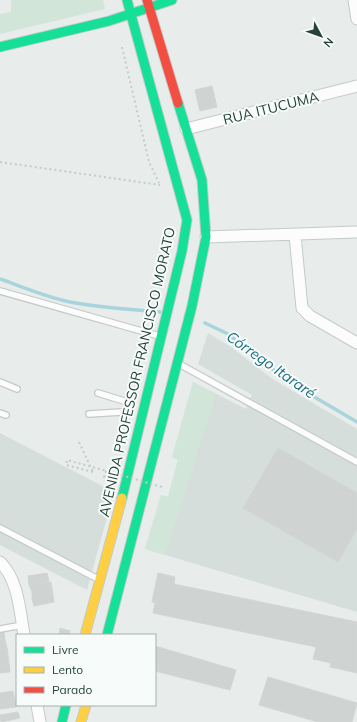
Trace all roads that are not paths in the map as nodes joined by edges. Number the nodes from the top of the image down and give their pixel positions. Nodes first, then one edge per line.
1 (127, 0) edge
2 (172, 0) edge
3 (354, 0) edge
4 (148, 5) edge
5 (131, 14) junction
6 (357, 19) edge
7 (0, 47) edge
8 (357, 86) edge
9 (186, 129) junction
10 (357, 232) edge
11 (295, 234) junction
12 (206, 237) junction
13 (0, 290) edge
14 (161, 336) junction
15 (357, 343) edge
16 (177, 363) junction
17 (0, 382) edge
18 (17, 389) dead end
19 (98, 394) dead end
20 (124, 401) dead end
21 (121, 412) dead end
22 (89, 414) dead end
23 (357, 462) edge
24 (0, 528) edge
25 (4, 566) edge
26 (100, 580) junction
27 (0, 629) edge
28 (24, 630) edge
29 (85, 634) edge
30 (107, 634) edge
31 (37, 706) edge
32 (66, 706) edge
33 (86, 706) edge
34 (40, 722) edge
35 (62, 722) edge
36 (81, 722) edge

1 - 5 main road, AVENIDA PROFESSOR FRANCISCO MORATO
2 - 4 main road
3 - 6 street
4 - 5 main road
4 - 9 main road
5 - 7 main road
5 - 14 main road, AVENIDA PROFESSOR FRANCISCO MORATO
8 - 9 street, RUA ITUCUMA
9 - 12 main road
10 - 11 street
11 - 12 street
11 - 15 street
12 - 16 main road
13 - 14 lane
14 - 26 main road, AVENIDA PROFESSOR FRANCISCO MORATO
16 - 23 lane
16 - 30 main road
17 - 18 lane
19 - 20 lane
21 - 22 lane
24 - 26 lane
25 - 28 street
26 - 29 main road, AVENIDA PROFESSOR FRANCISCO MORATO
27 - 28 lane
31 - 34 street
32 - 35 main road
33 - 36 main road

